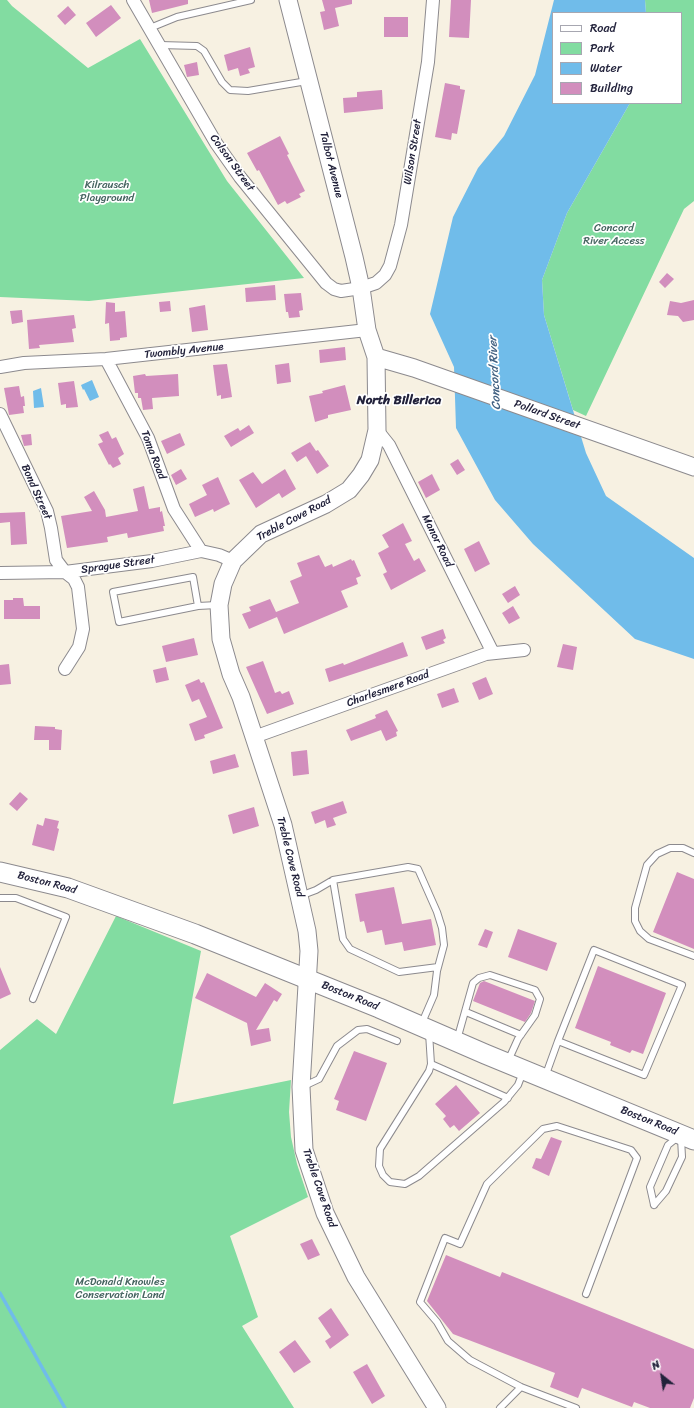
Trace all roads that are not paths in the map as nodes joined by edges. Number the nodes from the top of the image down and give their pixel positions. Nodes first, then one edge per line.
1 (133, 0) edge
2 (251, 0) edge
3 (288, 0) edge
4 (432, 0) edge
5 (150, 28) junction
6 (160, 45) junction
7 (309, 80) junction
8 (361, 288) junction
9 (367, 330) junction
10 (376, 357) junction
11 (106, 359) junction
12 (0, 367) edge
13 (0, 414) edge
14 (378, 430) junction
15 (694, 467) edge
16 (201, 551) junction
17 (233, 561) junction
18 (65, 572) junction
19 (0, 573) edge
20 (219, 605) junction
21 (198, 606) junction
22 (524, 650) dead end
23 (493, 653) junction
24 (65, 669) dead end
25 (254, 737) junction
26 (694, 853) edge
27 (0, 872) edge
28 (333, 880) junction
29 (300, 896) junction
30 (0, 898) edge
31 (694, 956) edge
32 (438, 967) junction
33 (307, 979) junction
34 (34, 999) dead end
35 (466, 1012) junction
36 (424, 1028) junction
37 (521, 1035) junction
38 (397, 1041) dead end
39 (558, 1041) junction
40 (456, 1042) junction
41 (431, 1064) junction
42 (515, 1067) junction
43 (544, 1078) junction
44 (301, 1087) junction
45 (508, 1098) junction
46 (687, 1137) edge
47 (586, 1294) dead end
48 (521, 1387) junction
49 (437, 1408) edge
50 (500, 1408) edge
51 (576, 1408) edge

1 - 5 street, Colson Street
2 - 5 lane
3 - 7 street, Talbot Avenue
4 - 8 street, Wilson Street
5 - 6 street, Colson Street
6 - 7 lane
6 - 8 street, Colson Street
7 - 8 street, Talbot Avenue
8 - 9 street, Talbot Avenue
9 - 10 street
9 - 11 street, Twombly Avenue
10 - 14 street, Treble Cove Road
10 - 15 street, Pollard Street
11 - 12 street, Twombly Avenue
11 - 16 street, Toma Road
13 - 18 street, Bond Street
14 - 17 street, Treble Cove Road
14 - 23 street, Manor Road
16 - 17 street, Sprague Street
16 - 18 street, Sprague Street
17 - 20 street, Treble Cove Road
18 - 19 street, Sprague Street
18 - 24 street, Bond Street
20 - 21 lane
20 - 25 street, Treble Cove Road
21 - 21 lane
22 - 23 street, Charlesmere Road
23 - 25 street, Charlesmere Road
25 - 29 street, Treble Cove Road
26 - 31 lane
27 - 33 main road, Boston Road
28 - 29 lane
28 - 32 lane
28 - 32 lane
29 - 33 street, Treble Cove Road
30 - 34 lane
32 - 36 lane
33 - 36 main road, Boston Road
33 - 44 street, Treble Cove Road
35 - 37 lane
35 - 37 lane
35 - 40 lane
36 - 40 main road, Boston Road
36 - 41 lane
37 - 42 lane
38 - 44 lane
39 - 39 lane
39 - 43 lane
40 - 42 main road, Boston Road
41 - 45 lane
41 - 45 lane
42 - 43 main road, Boston Road
42 - 45 lane
43 - 46 main road, Boston Road
44 - 49 street, Treble Cove Road
46 - 46 lane
47 - 48 lane
48 - 50 lane
48 - 51 lane

